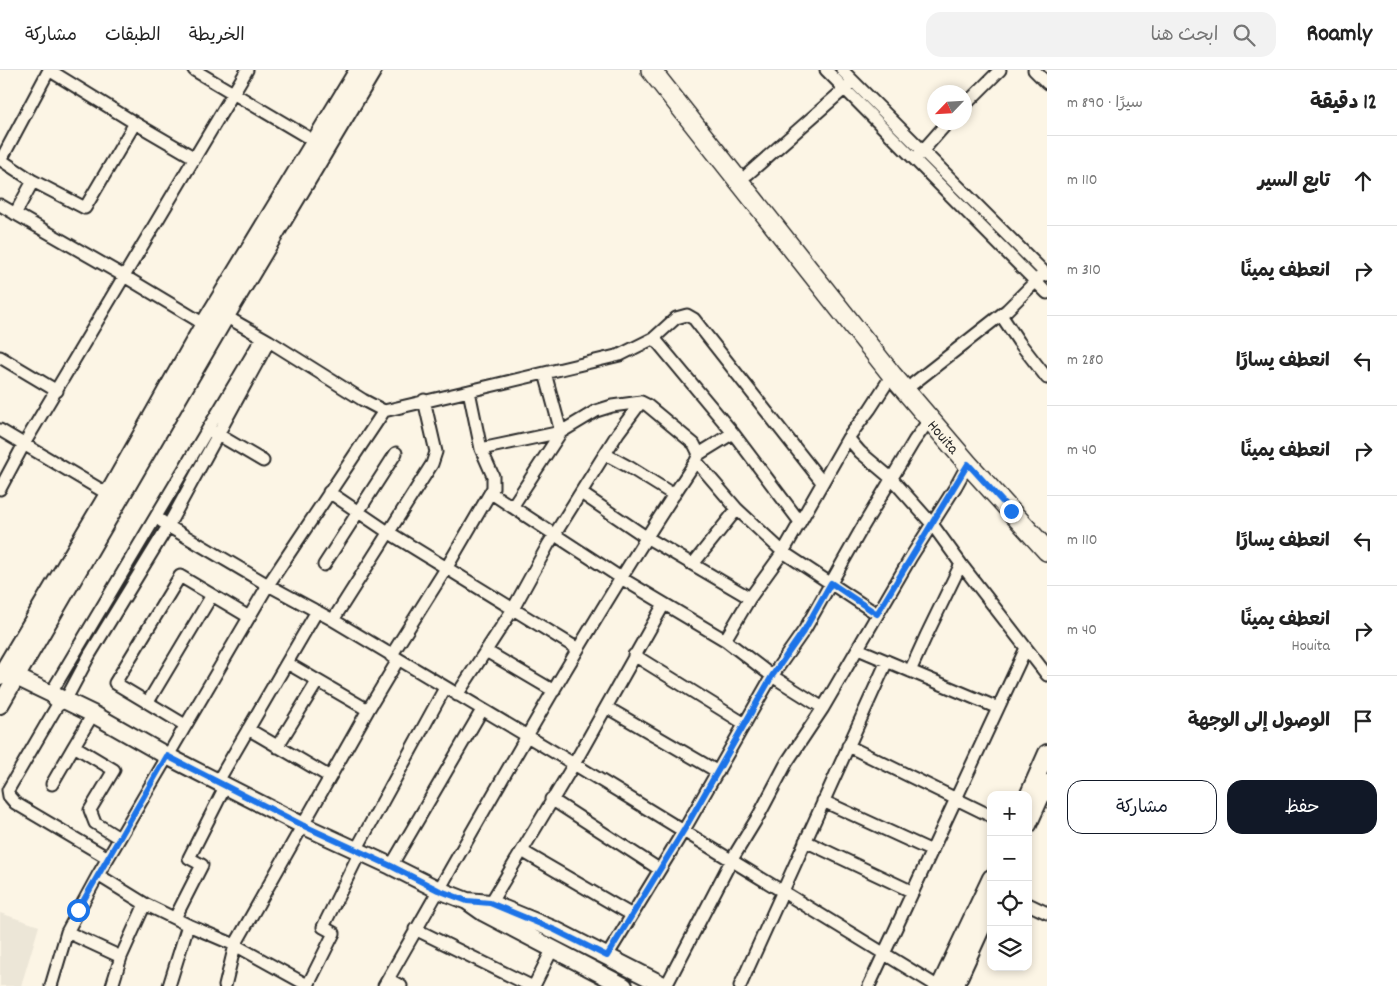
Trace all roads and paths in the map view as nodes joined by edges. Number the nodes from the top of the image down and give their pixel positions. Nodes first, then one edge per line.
1 (49, 70) edge
2 (194, 70) edge
3 (247, 70) edge
4 (358, 70) edge
5 (373, 70) edge
6 (651, 70) edge
7 (666, 70) edge
8 (826, 70) edge
9 (842, 70) edge
10 (1000, 70) edge
11 (1034, 70) edge
12 (1047, 83) edge
13 (849, 85) junction
14 (234, 94) junction
15 (972, 98) edge
16 (135, 123) junction
17 (941, 130) edge
18 (321, 145) junction
19 (918, 155) junction
20 (195, 158) junction
21 (748, 174) junction
22 (33, 181) junction
23 (0, 205) edge
24 (15, 214) junction
25 (1046, 274) edge
26 (124, 276) junction
27 (1036, 282) junction
28 (1047, 293) edge
29 (220, 313) junction
30 (1001, 315) junction
31 (204, 324) junction
32 (654, 338) junction
33 (266, 339) junction
34 (0, 357) edge
35 (545, 372) junction
36 (892, 376) junction
37 (1047, 378) edge
38 (914, 383) junction
39 (57, 391) junction
40 (469, 391) junction
41 (424, 400) junction
42 (641, 402) junction
43 (384, 410) junction
44 (927, 411) junction
45 (0, 430) edge
46 (213, 432) junction
47 (562, 432) junction
48 (733, 433) junction
49 (848, 438) junction
50 (24, 444) junction
51 (481, 449) junction
52 (396, 453) dead end
53 (605, 454) junction
54 (698, 457) junction
55 (263, 461) dead end
56 (968, 464) junction
57 (892, 479) junction
58 (822, 482) junction
59 (0, 489) edge
60 (329, 492) junction
61 (491, 493) junction
62 (581, 493) junction
63 (108, 494) junction
64 (674, 495) junction
65 (512, 507) junction
66 (736, 509) junction
67 (359, 511) junction
68 (156, 517) junction
69 (800, 522) junction
70 (932, 524) junction
71 (168, 526) junction
72 (388, 532) junction
73 (554, 535) junction
74 (1047, 535) edge
75 (646, 537) junction
76 (1047, 551) edge
77 (783, 552) junction
78 (693, 564) junction
79 (961, 564) junction
80 (324, 565) dead end
81 (447, 567) junction
82 (621, 578) junction
83 (831, 583) junction
84 (268, 585) junction
85 (212, 594) junction
86 (750, 598) junction
87 (664, 604) junction
88 (512, 609) junction
89 (317, 611) junction
90 (877, 614) junction
91 (249, 616) junction
92 (333, 620) junction
93 (725, 640) junction
94 (1026, 648) junction
95 (578, 649) junction
96 (858, 649) junction
97 (486, 650) junction
98 (634, 655) junction
99 (395, 658) junction
100 (887, 661) junction
101 (287, 663) junction
102 (910, 671) junction
103 (5, 673) edge
104 (1047, 675) edge
105 (772, 676) junction
106 (317, 682) junction
107 (445, 688) junction
108 (554, 690) junction
109 (458, 695) junction
110 (58, 700) junction
111 (148, 702) junction
112 (0, 705) edge
113 (606, 708) junction
114 (823, 708) junction
115 (998, 708) junction
116 (368, 710) junction
117 (482, 710) junction
118 (93, 714) junction
119 (745, 724) junction
120 (185, 725) junction
121 (248, 729) junction
122 (526, 737) junction
123 (74, 746) junction
124 (848, 746) junction
125 (277, 747) junction
126 (1047, 753) edge
127 (167, 756) junction
128 (574, 764) junction
129 (718, 772) junction
130 (330, 777) junction
131 (222, 783) junction
132 (1047, 783) edge
133 (52, 784) dead end
134 (1030, 791) edge
135 (552, 799) junction
136 (956, 799) junction
137 (823, 801) junction
138 (987, 814) edge
139 (1032, 815) edge
140 (302, 825) junction
141 (684, 830) junction
142 (119, 838) junction
143 (806, 842) junction
144 (358, 851) junction
145 (522, 851) junction
146 (932, 851) junction
147 (108, 858) junction
148 (731, 861) junction
149 (391, 866) junction
150 (659, 869) junction
151 (98, 875) junction
152 (990, 881) edge
153 (438, 890) junction
154 (782, 892) junction
155 (913, 892) junction
156 (145, 904) junction
157 (1032, 905) edge
158 (487, 908) junction
159 (1046, 909) edge
160 (632, 915) junction
161 (987, 917) edge
162 (175, 918) junction
163 (188, 925) junction
164 (415, 929) junction
165 (67, 932) junction
166 (235, 945) junction
167 (553, 948) junction
168 (885, 953) junction
169 (607, 956) junction
170 (121, 957) junction
171 (386, 983) edge
172 (959, 985) edge
173 (51, 986) edge
174 (112, 986) edge
175 (169, 986) edge
176 (225, 986) edge
177 (308, 986) edge
178 (401, 986) edge
179 (532, 986) edge
180 (624, 986) edge
181 (665, 986) edge
182 (740, 986) edge
183 (869, 986) edge
184 (939, 986) edge

1 - 16 street
1 - 22 street
2 - 14 street
3 - 14 street
4 - 18 street
5 - 18 street
6 - 36 main road
7 - 21 main road
8 - 13 street
9 - 13 street
10 - 15 street
11 - 12 street
13 - 19 street
13 - 21 street
14 - 18 street
14 - 20 street
16 - 20 street
16 - 22 street
17 - 19 street
18 - 29 street
19 - 25 street
19 - 27 street
20 - 26 street
21 - 38 main road
22 - 24 street
23 - 24 street
24 - 26 street
25 - 27 street
26 - 31 street
26 - 39 street
27 - 28 street
27 - 30 street
29 - 31 street
29 - 33 street
29 - 103 street
30 - 37 street
30 - 38 street
31 - 63 street
32 - 35 street
32 - 48 street
32 - 58 street
33 - 43 street
33 - 46 street
34 - 39 street
35 - 40 street
35 - 47 street
36 - 44 main road
36 - 49 street
38 - 44 main road
39 - 50 street
40 - 41 street
40 - 51 street
41 - 43 street
41 - 72 street
42 - 47 street
42 - 53 street
42 - 54 street
43 - 60 street
44 - 56 main road, Houita
44 - 57 street
44 - 74 main road, Houita
45 - 50 street
46 - 55 street
46 - 68 street
46 - 71 street
47 - 51 street
47 - 65 street
48 - 54 street
48 - 69 street
49 - 57 street
49 - 58 street
50 - 59 street
50 - 63 street
51 - 61 street
52 - 67 street
53 - 62 street
53 - 64 street
54 - 64 street
54 - 66 street
56 - 70 street
56 - 76 main road, Houita
57 - 70 street
57 - 83 street
58 - 69 street
60 - 67 street
60 - 84 street
61 - 65 street
61 - 81 street
62 - 73 street
62 - 75 street
63 - 103 street
64 - 75 street
65 - 73 street
66 - 77 street
66 - 78 street
67 - 72 street
67 - 80 street
68 - 71 street
68 - 110 street
69 - 77 street
70 - 79 street
70 - 90 street
71 - 84 street
71 - 110 street
72 - 81 street
72 - 92 street
73 - 82 street
73 - 88 street
75 - 78 street
75 - 82 street
77 - 83 street
77 - 86 street
78 - 86 street
79 - 94 street
79 - 102 street
81 - 88 street
81 - 99 street
82 - 87 street
82 - 95 street
83 - 90 street
83 - 105 street
84 - 89 street
84 - 91 street
85 - 91 street
85 - 111 street
85 - 111 street
86 - 93 street
87 - 93 street
87 - 98 street
88 - 95 street
88 - 97 street
89 - 92 street
89 - 101 street
90 - 96 street
91 - 120 street
92 - 99 street
93 - 105 street
94 - 104 street
94 - 115 street
95 - 108 street
96 - 100 street
96 - 114 street
97 - 108 street
97 - 109 street
98 - 113 street
98 - 119 street
99 - 107 street
99 - 116 street
100 - 102 street
100 - 124 street
101 - 106 street
101 - 121 street
102 - 115 street
103 - 110 street
103 - 112 street
105 - 114 street
105 - 119 street
106 - 116 street
106 - 125 street
107 - 109 street
107 - 144 street
108 - 122 street
109 - 117 street
110 - 118 street
110 - 147 street
111 - 120 street
113 - 128 street
113 - 129 street
114 - 148 street
115 - 136 street
116 - 130 street
117 - 122 street
117 - 149 street
118 - 123 street
118 - 127 street
119 - 129 street
120 - 127 street
121 - 125 street
121 - 131 street
122 - 128 street
122 - 153 street
123 - 133 street
123 - 142 street
124 - 136 street
124 - 137 street
125 - 130 street
126 - 134 street
127 - 131 street
127 - 142 street
128 - 135 street
128 - 141 street
129 - 141 street
130 - 140 street
131 - 140 street
131 - 162 street
132 - 139 street
135 - 145 street
135 - 150 street
136 - 138 street
136 - 146 street
137 - 143 street
137 - 146 street
140 - 144 street
140 - 166 street
141 - 148 street
141 - 150 street
142 - 147 street
143 - 154 street
143 - 155 street
144 - 149 street
144 - 177 street
145 - 158 street
145 - 160 street
146 - 155 street
147 - 151 street
148 - 154 street
148 - 181 street
149 - 153 street
150 - 160 street
151 - 156 street
151 - 165 street
152 - 184 street
153 - 158 street
153 - 164 street
154 - 168 street
154 - 182 street
155 - 168 street
156 - 162 street
156 - 170 street
157 - 159 street
158 - 167 street
158 - 169 street
160 - 169 street
161 - 172 street
162 - 163 street
163 - 166 street
163 - 175 street
164 - 171 street
164 - 179 street
165 - 170 street
165 - 173 street
166 - 176 street
166 - 177 street
167 - 179 street
167 - 180 street
168 - 183 street
168 - 184 street
169 - 181 street
170 - 174 street
171 - 178 street

